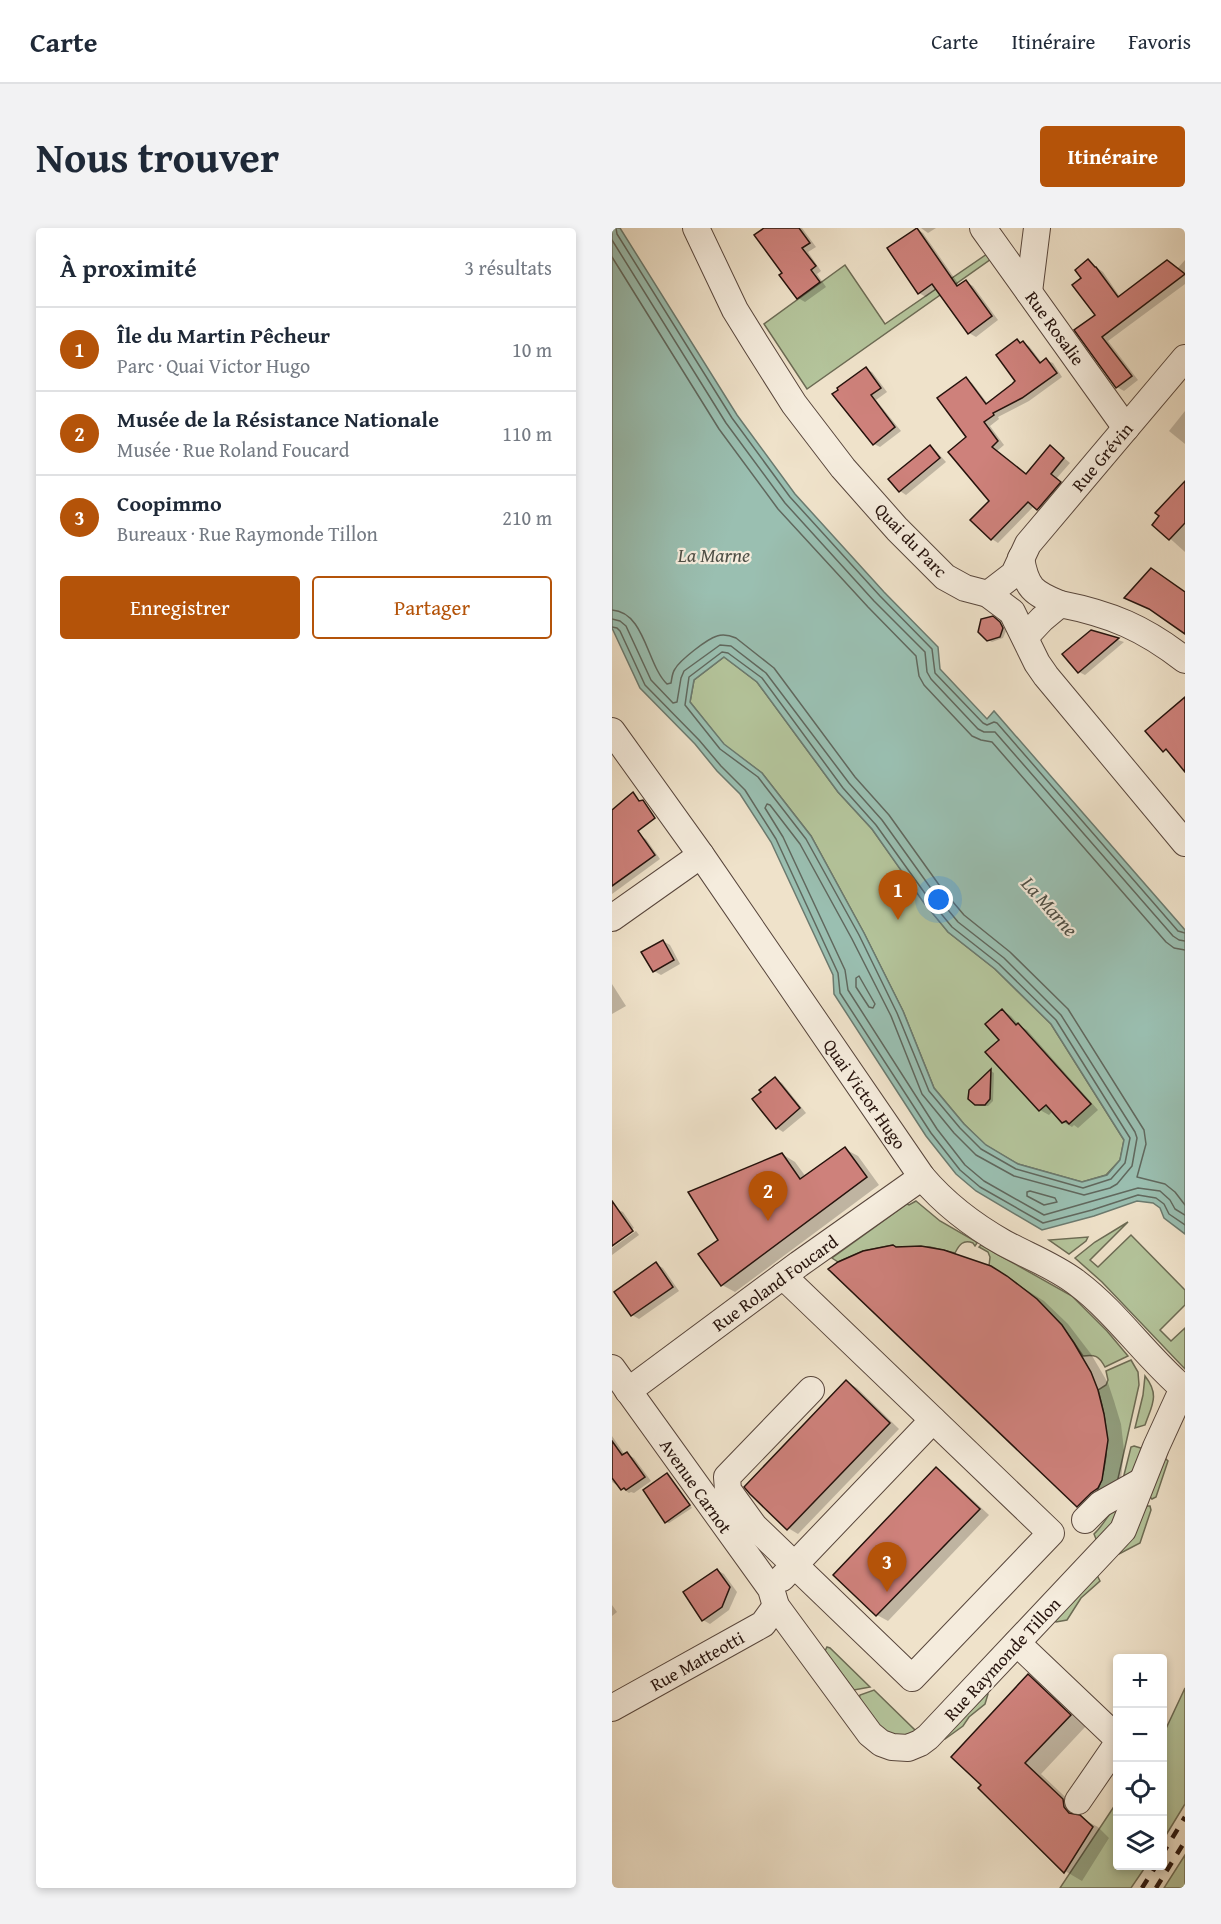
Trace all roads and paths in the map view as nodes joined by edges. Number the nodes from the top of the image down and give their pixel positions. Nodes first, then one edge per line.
1 (696, 228) edge
2 (983, 228) edge
3 (1037, 228) edge
4 (1029, 292) junction
5 (1185, 358) edge
6 (1126, 428) junction
7 (1021, 558) junction
8 (988, 594) junction
9 (1060, 604) junction
10 (1025, 637) junction
11 (1185, 660) edge
12 (612, 731) edge
13 (1185, 843) edge
14 (701, 855) junction
15 (612, 918) edge
16 (922, 1177) junction
17 (783, 1276) junction
18 (612, 1368) edge
19 (1184, 1389) edge
20 (811, 1390) dead end
21 (628, 1391) junction
22 (933, 1420) junction
23 (1142, 1481) junction
24 (1085, 1520) dead end
25 (794, 1566) junction
26 (773, 1598) junction
27 (1017, 1643) junction
28 (612, 1708) edge
29 (1113, 1736) edge
30 (1113, 1748) edge
31 (1078, 1801) dead end

1 - 8 street, Quai du Parc
2 - 4 street, Rue Rosalie
3 - 4 street
4 - 6 street, Rue Rosalie
5 - 6 street, Rue Grévin
6 - 7 street, Rue Grévin
7 - 8 street, Rue Grévin
7 - 9 street
8 - 10 street, Quai du Parc
9 - 10 street
9 - 11 street
10 - 13 street, Quai du Parc
12 - 14 street, Quai Victor Hugo
14 - 15 street
14 - 16 street, Quai Victor Hugo
16 - 17 street, Rue Roland Foucard
16 - 19 street, Quai Victor Hugo
17 - 21 street, Rue Roland Foucard
17 - 22 street
18 - 21 street, Avenue Carnot
19 - 23 street, Rue Raymonde Tillon
20 - 25 street
21 - 26 street, Avenue Carnot
22 - 25 street, Rue Matteotti
22 - 25 street
23 - 24 street
23 - 27 street, Rue Raymonde Tillon
25 - 26 street, Rue Matteotti
26 - 27 street, Rue Raymonde Tillon
26 - 28 street, Rue Matteotti
27 - 29 street
30 - 31 street

